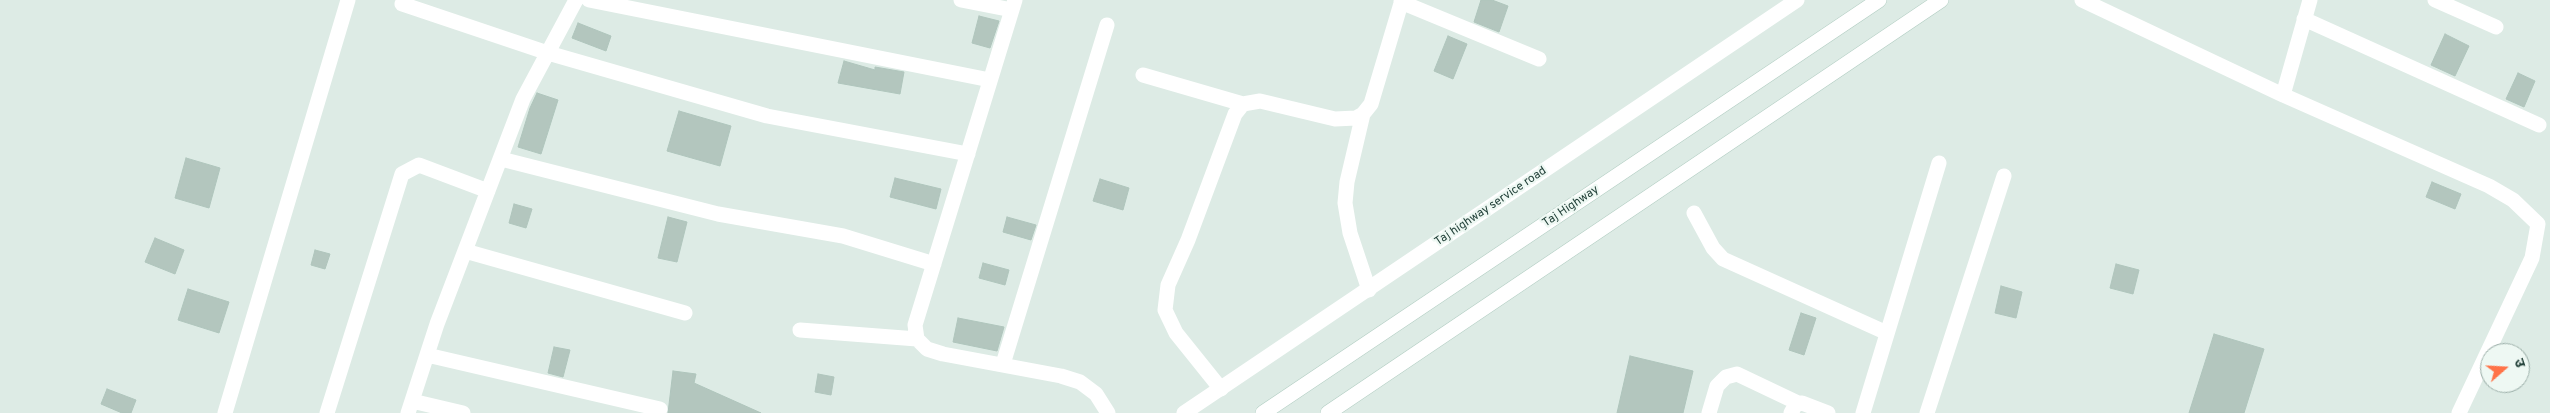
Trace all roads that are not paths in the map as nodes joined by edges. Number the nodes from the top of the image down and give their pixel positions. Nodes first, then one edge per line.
1 (348, 0) edge
2 (576, 0) edge
3 (589, 0) edge
4 (961, 0) edge
5 (1797, 0) edge
6 (1879, 0) edge
7 (1941, 0) edge
8 (2082, 0) edge
9 (2310, 0) edge
10 (2435, 0) edge
11 (1402, 1) edge
12 (402, 4) dead end
13 (1013, 5) edge
14 (2304, 19) junction
15 (1107, 25) dead end
16 (2496, 27) dead end
17 (548, 54) junction
18 (1539, 60) dead end
19 (1143, 74) dead end
20 (990, 80) junction
21 (2283, 95) junction
22 (1243, 104) junction
23 (1364, 114) junction
24 (2539, 125) dead end
25 (968, 154) junction
26 (500, 159) junction
27 (1939, 163) dead end
28 (2004, 176) dead end
29 (488, 191) junction
30 (1694, 213) dead end
31 (2544, 226) edge
32 (465, 251) junction
33 (934, 264) junction
34 (1369, 290) junction
35 (685, 312) dead end
36 (800, 330) dead end
37 (1887, 333) junction
38 (917, 339) junction
39 (427, 354) junction
40 (1003, 364) junction
41 (1221, 389) junction
42 (410, 407) edge
43 (1794, 408) edge
44 (660, 409) dead end
45 (225, 413) edge
46 (327, 413) edge
47 (463, 413) edge
48 (1108, 413) edge
49 (1184, 413) edge
50 (1263, 413) edge
51 (1328, 413) edge
52 (1709, 413) edge
53 (1828, 413) edge
54 (1863, 413) edge
55 (1927, 413) edge
56 (2459, 413) edge

1 - 45 street
2 - 17 street
3 - 20 street
4 - 13 street
5 - 34 street, Taj highway service road
6 - 50 street, Taj Highway
7 - 51 street
8 - 21 street
9 - 14 street
10 - 16 street
11 - 18 street
11 - 23 street
12 - 17 street
13 - 20 street
14 - 21 street
14 - 24 street
15 - 40 street
17 - 25 street
17 - 26 street
19 - 22 street
20 - 25 street
21 - 31 street
22 - 23 street
22 - 41 street
23 - 34 street
25 - 33 street
26 - 29 street
26 - 33 street
27 - 37 street
28 - 55 street
29 - 32 street
29 - 46 street
30 - 37 street
31 - 56 street
32 - 35 street
32 - 39 street
33 - 38 street
34 - 41 street, Taj highway service road
36 - 38 street
37 - 54 street
38 - 40 street
39 - 42 street
39 - 44 street
40 - 48 street
41 - 49 street, Taj highway service road
42 - 47 street
43 - 52 street
43 - 53 street

